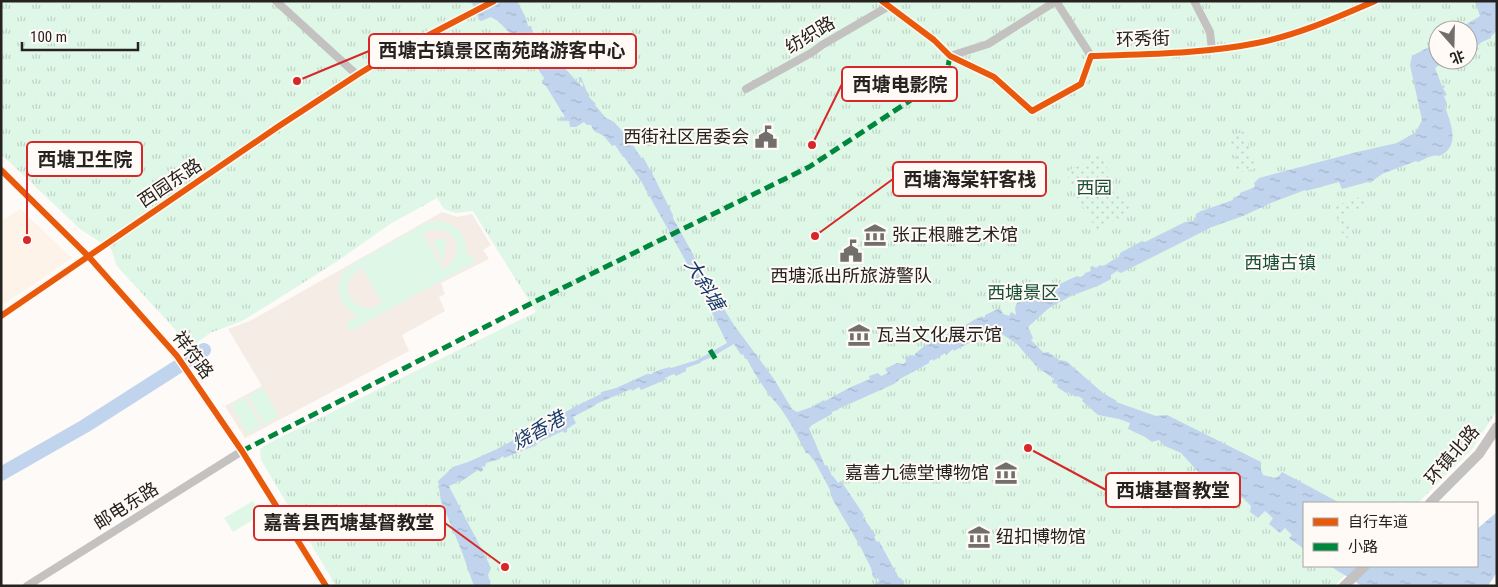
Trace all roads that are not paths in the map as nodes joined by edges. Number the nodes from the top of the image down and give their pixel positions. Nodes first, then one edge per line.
1 (276, 1) edge
2 (494, 1) edge
3 (1056, 1) edge
4 (1194, 1) edge
5 (1375, 1) edge
6 (886, 4) edge
7 (1212, 50) junction
8 (950, 56) junction
9 (1091, 56) junction
10 (357, 75) junction
11 (746, 89) dead end
12 (1, 170) edge
13 (89, 256) junction
14 (1, 316) edge
15 (1497, 427) edge
16 (242, 451) junction
17 (1431, 502) edge
18 (1364, 567) edge
19 (26, 586) edge
20 (326, 586) edge
21 (1344, 586) edge

1 - 10 street
2 - 10 street, 西园东路
3 - 8 street
3 - 9 street
4 - 7 street
5 - 7 street, 环秀街
6 - 8 street
6 - 11 street, 纺织路
7 - 9 street, 环秀街
8 - 9 street
10 - 13 street, 西园东路
12 - 13 street, 祥符路
13 - 14 street, 西园东路
13 - 16 street, 祥符路
15 - 17 street, 环镇北路
16 - 19 street, 邮电东路
16 - 20 street, 祥符路
18 - 21 street

